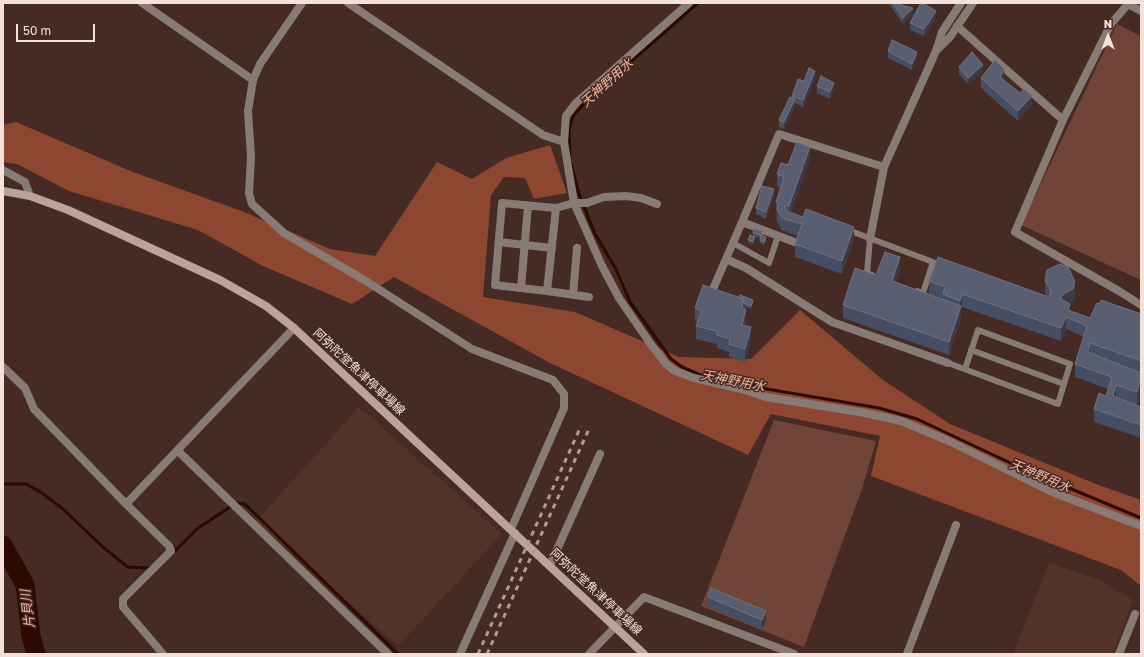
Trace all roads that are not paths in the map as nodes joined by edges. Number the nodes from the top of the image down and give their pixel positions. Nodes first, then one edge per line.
1 (142, 3) edge
2 (302, 3) edge
3 (348, 3) edge
4 (689, 3) edge
5 (961, 3) edge
6 (973, 3) edge
7 (1141, 11) edge
8 (957, 26) junction
9 (936, 51) junction
10 (253, 80) junction
11 (1063, 120) junction
12 (564, 142) junction
13 (884, 167) junction
14 (3, 170) edge
15 (3, 191) edge
16 (30, 196) junction
17 (574, 203) junction
18 (657, 204) dead end
19 (528, 206) junction
20 (556, 208) junction
21 (742, 222) junction
22 (840, 227) edge
23 (778, 236) junction
24 (870, 238) junction
25 (499, 242) junction
26 (733, 243) junction
27 (797, 243) edge
28 (524, 245) junction
29 (552, 248) junction
30 (577, 248) dead end
31 (726, 260) junction
32 (881, 278) edge
33 (521, 288) junction
34 (909, 288) edge
35 (713, 289) edge
36 (547, 291) junction
37 (573, 295) junction
38 (589, 297) dead end
39 (1141, 305) edge
40 (294, 328) junction
41 (971, 350) junction
42 (948, 363) joint
43 (3, 367) edge
44 (965, 369) junction
45 (1064, 384) junction
46 (178, 451) junction
47 (600, 454) dead end
48 (126, 504) junction
49 (956, 525) dead end
50 (1141, 526) edge
51 (513, 531) junction
52 (550, 565) junction
53 (1135, 614) dead end
54 (615, 627) junction
55 (163, 654) edge
56 (388, 654) edge
57 (460, 654) edge
58 (589, 654) edge
59 (644, 654) edge
60 (794, 654) edge
61 (907, 654) edge
62 (1119, 654) edge

1 - 10 street
2 - 10 street
3 - 12 street
4 - 12 street
5 - 9 street
6 - 8 street
7 - 11 street
8 - 9 street
8 - 11 street
9 - 13 street
10 - 51 street
11 - 39 street
12 - 17 street
13 - 21 street
13 - 24 street
14 - 16 street
15 - 16 main road, 阿弥陀堂魚津停車場線
16 - 40 main road, 阿弥陀堂魚津停車場線
17 - 18 street
17 - 20 street
17 - 50 street
19 - 20 street
19 - 25 street
19 - 28 street
20 - 29 street
21 - 23 street
21 - 26 street
22 - 24 lane
23 - 26 lane
23 - 27 street
24 - 32 lane
24 - 34 lane
25 - 28 street
25 - 33 street
26 - 31 street
28 - 29 street
28 - 33 street
29 - 36 street
30 - 37 street
31 - 35 street
31 - 42 street
33 - 36 street
36 - 37 street
37 - 38 street
40 - 46 street
40 - 51 main road, 阿弥陀堂魚津停車場線
41 - 44 lane
41 - 45 lane
41 - 45 lane
42 - 44 lane
43 - 48 street
44 - 45 lane
46 - 48 street
46 - 56 street
47 - 52 street
48 - 55 street
49 - 61 street
51 - 52 main road, 阿弥陀堂魚津停車場線
51 - 57 street
52 - 54 main road, 阿弥陀堂魚津停車場線
53 - 62 street
54 - 58 street
54 - 59 main road, 阿弥陀堂魚津停車場線
54 - 60 street

